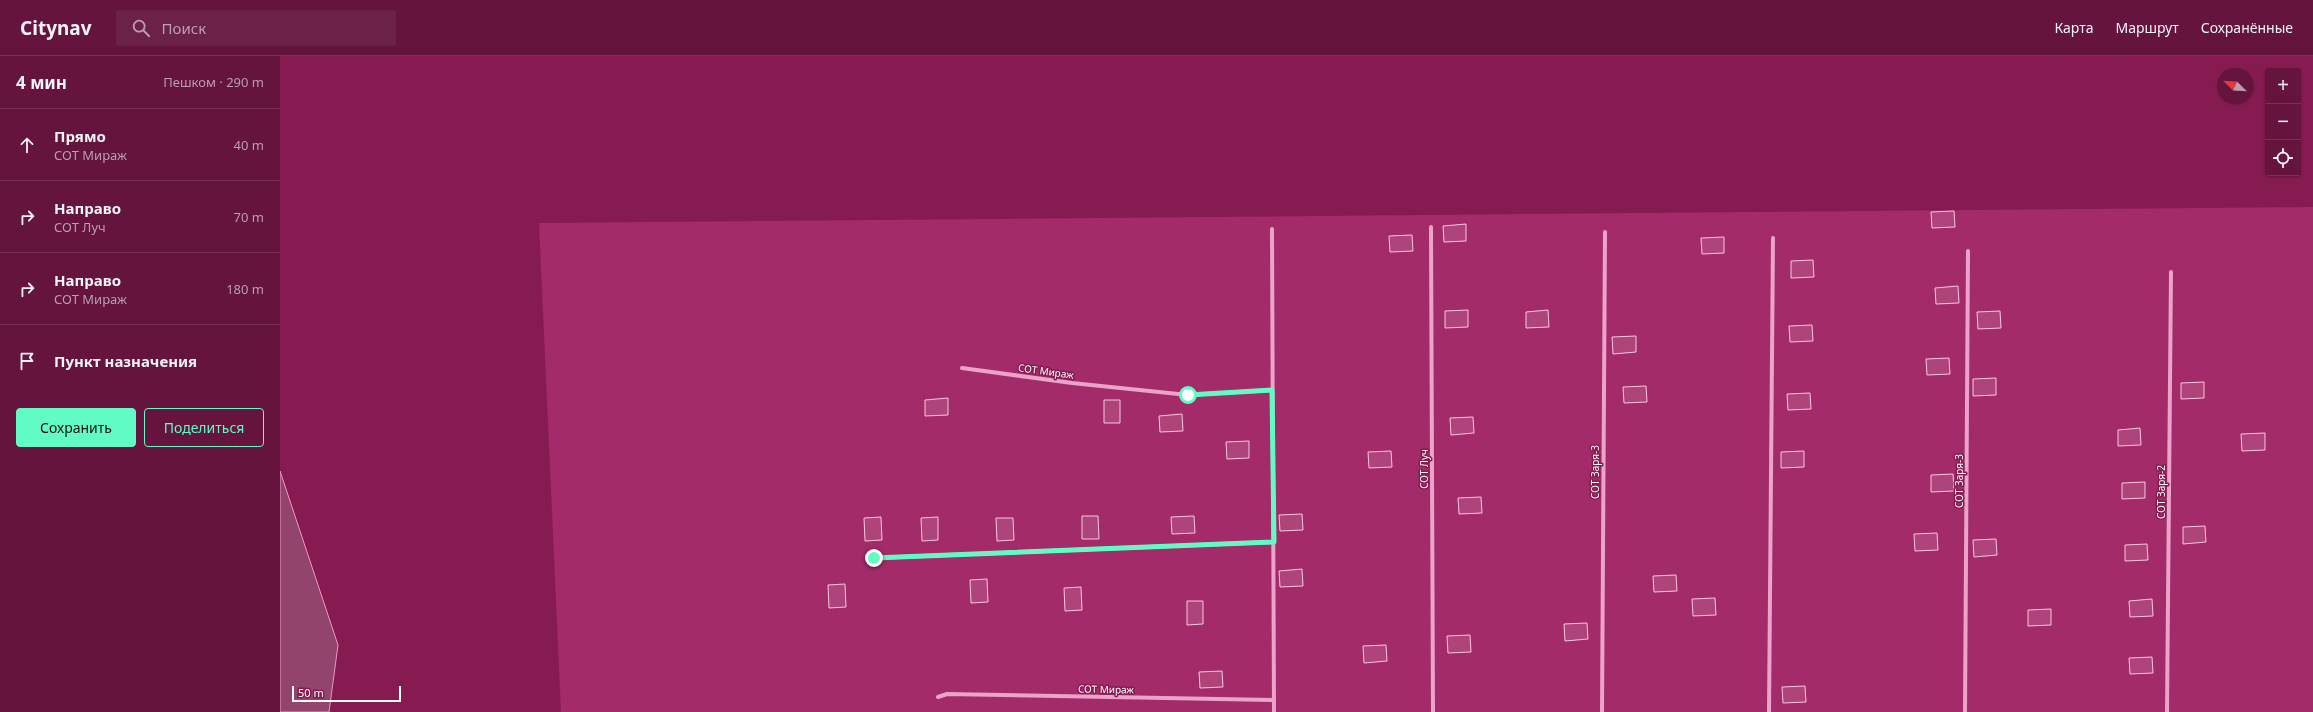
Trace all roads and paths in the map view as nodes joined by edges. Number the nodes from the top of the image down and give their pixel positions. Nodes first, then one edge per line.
1 (1431, 227) dead end
2 (1272, 228) dead end
3 (1605, 232) dead end
4 (1773, 238) dead end
5 (1968, 251) dead end
6 (2171, 272) dead end
7 (962, 368) dead end
8 (1272, 390) junction
9 (1274, 542) junction
10 (874, 558) dead end
11 (938, 697) dead end
12 (1274, 700) junction
13 (1274, 712) edge
14 (1433, 712) edge
15 (1602, 712) edge
16 (1769, 712) edge
17 (1965, 712) edge
18 (2167, 712) edge

1 - 14 street, СОТ Луч
2 - 8 street
3 - 15 street, СОТ Заря-3
4 - 16 street
5 - 17 street, СОТ Заря-3
6 - 18 street, СОТ Заря-2
7 - 8 street, СОТ Мираж
8 - 9 street
9 - 10 street
9 - 12 street
11 - 12 street, СОТ Мираж
12 - 13 street

